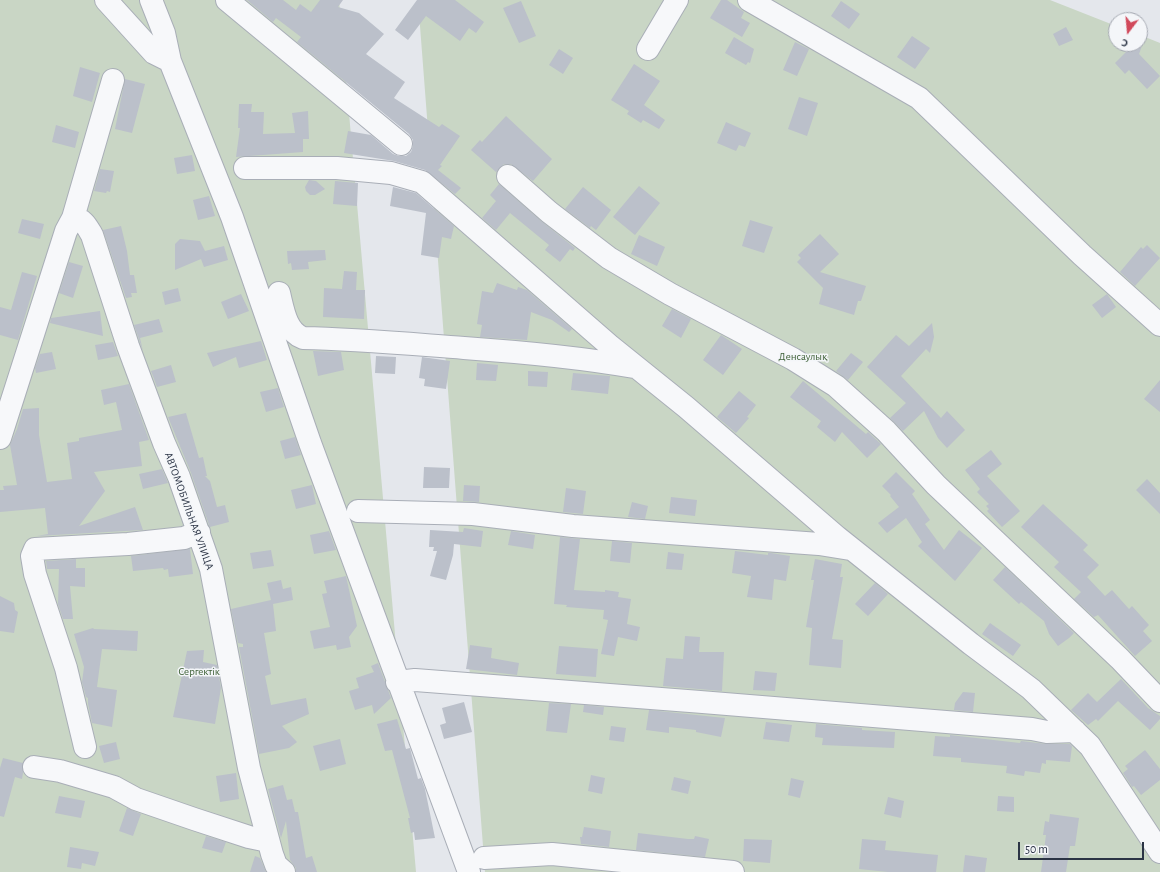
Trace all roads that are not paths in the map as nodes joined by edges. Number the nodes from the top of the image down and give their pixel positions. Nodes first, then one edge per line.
1 (106, 0) edge
2 (151, 0) edge
3 (227, 0) edge
4 (677, 0) edge
5 (749, 0) edge
6 (648, 49) dead end
7 (170, 61) junction
8 (113, 80) dead end
9 (401, 144) dead end
10 (245, 168) dead end
11 (508, 176) dead end
12 (79, 221) junction
13 (279, 293) dead end
14 (1160, 325) edge
15 (639, 368) junction
16 (0, 438) edge
17 (358, 511) dead end
18 (199, 532) junction
19 (853, 550) junction
20 (397, 682) junction
21 (1160, 701) edge
22 (1075, 731) junction
23 (85, 747) dead end
24 (34, 767) dead end
25 (270, 847) junction
26 (1160, 852) edge
27 (476, 865) edge
28 (284, 872) edge
29 (733, 872) edge

1 - 7 street
2 - 7 street
3 - 9 street
4 - 6 street
5 - 14 street
7 - 20 street
8 - 12 street
10 - 15 street
11 - 21 street
12 - 16 street
12 - 18 street, АВТОМОБИЛЬНАЯ УЛИЦА
13 - 15 street
15 - 19 street
17 - 19 street
18 - 23 street
18 - 25 street, АВТОМОБИЛЬНАЯ УЛИЦА
19 - 22 street
20 - 22 street
20 - 27 street
22 - 26 street
24 - 25 street
25 - 28 street, АВТОМОБИЛЬНАЯ УЛИЦА
27 - 29 street

